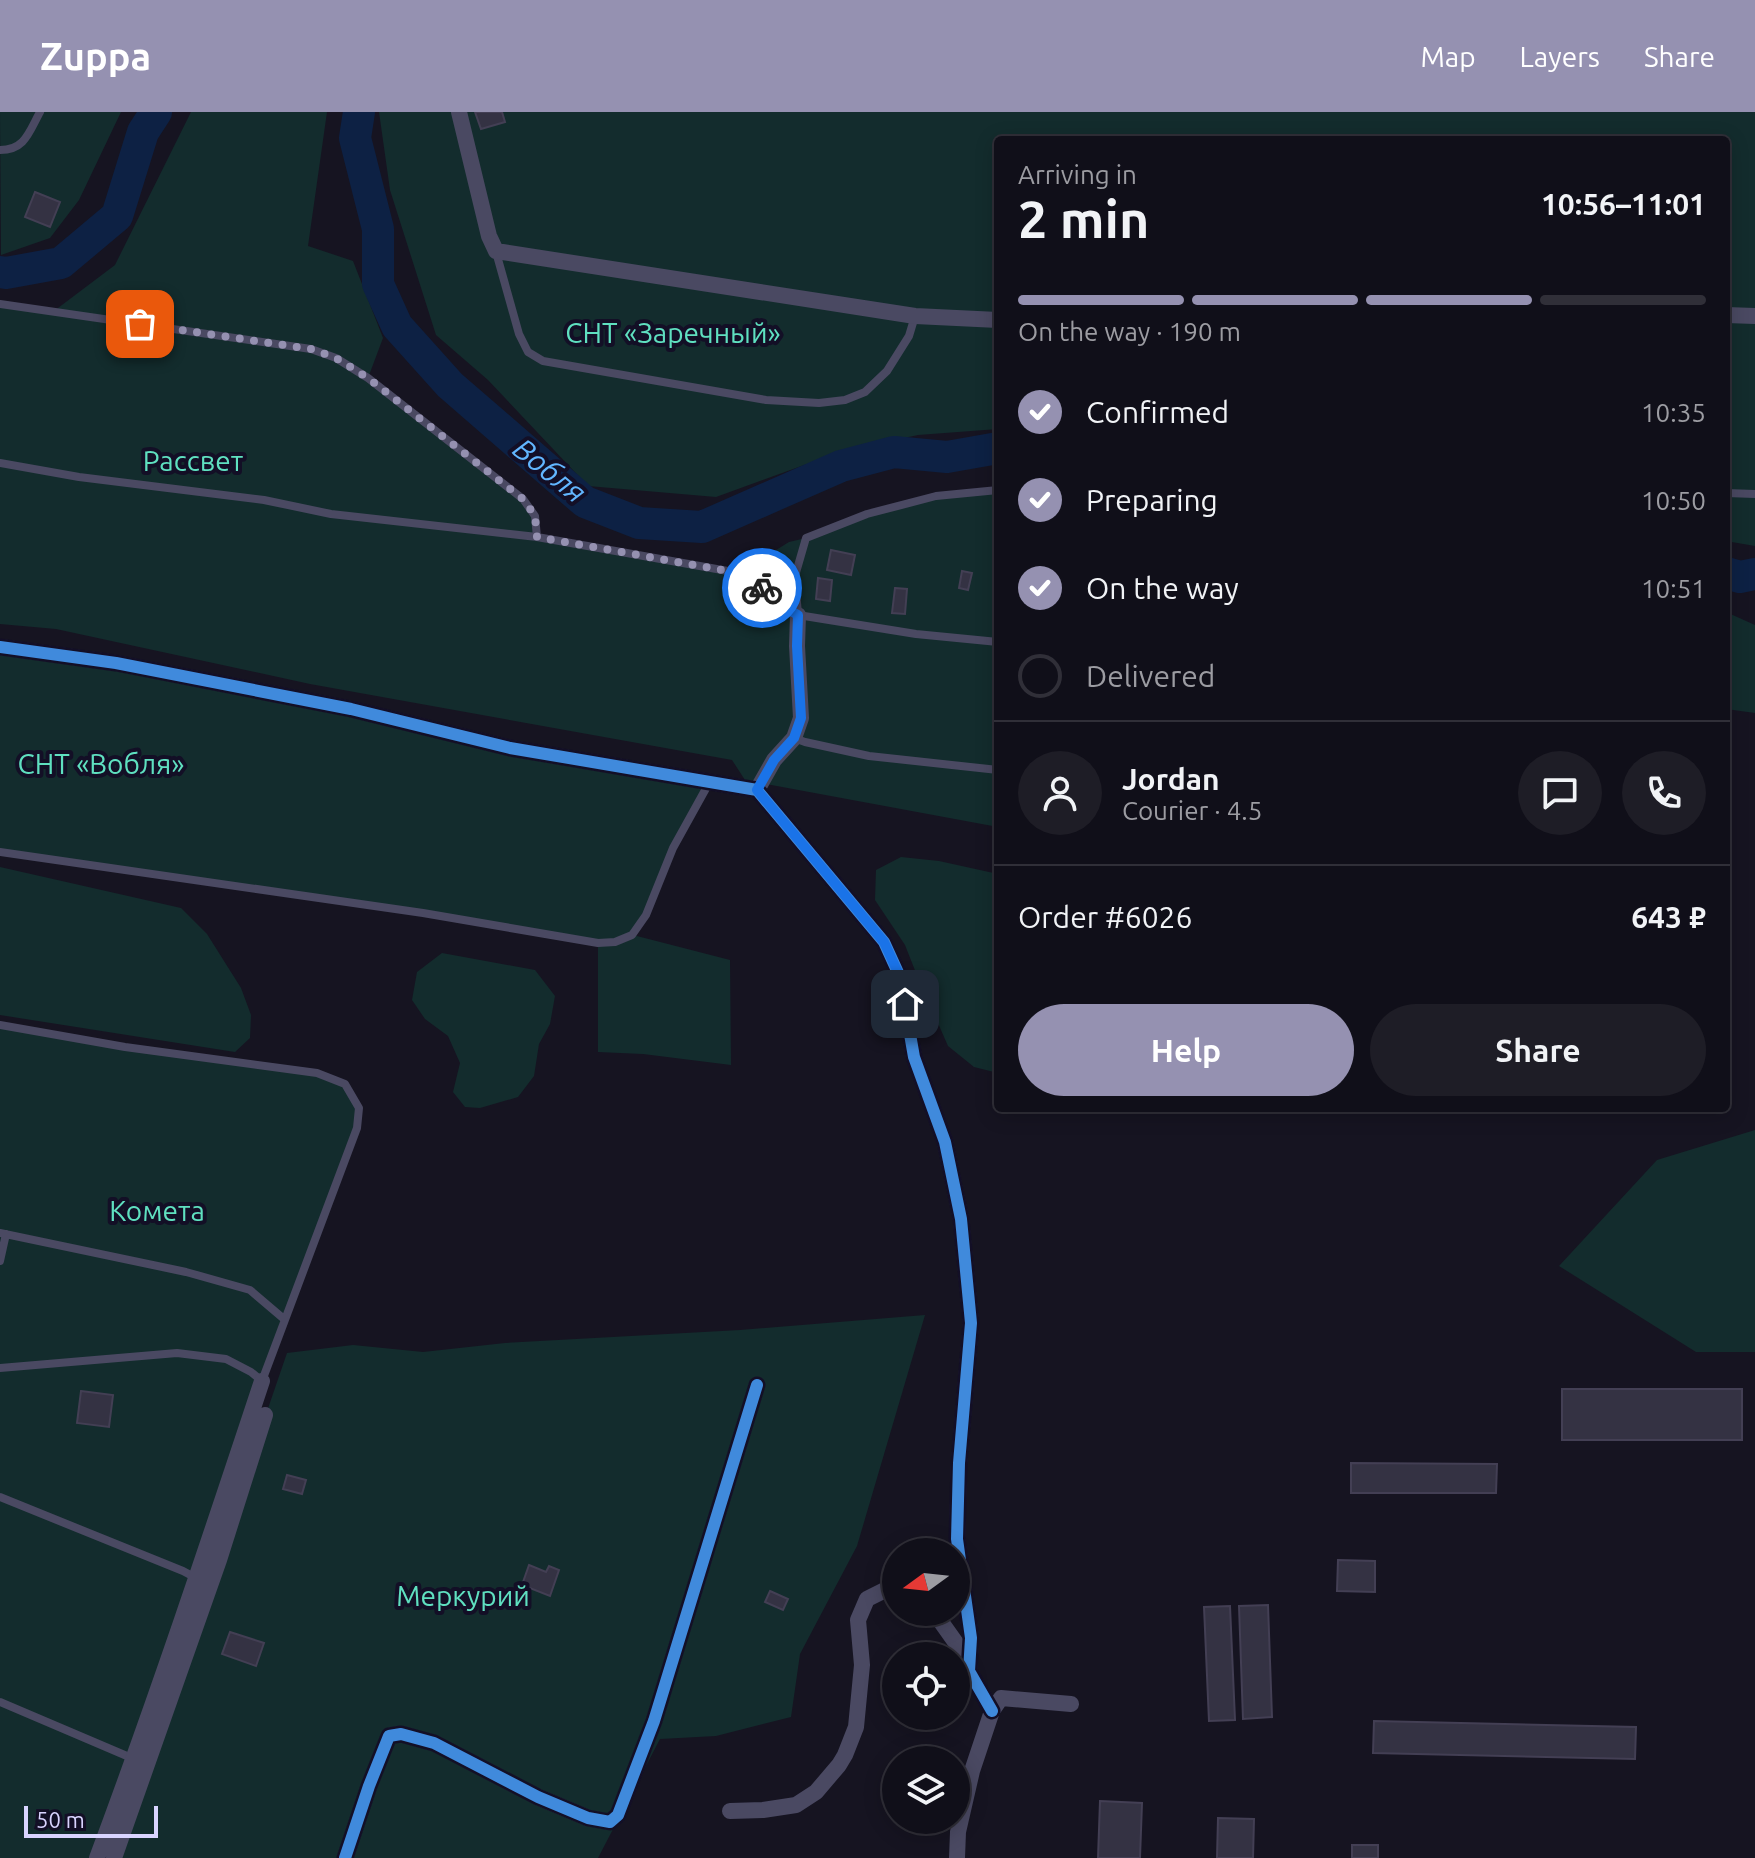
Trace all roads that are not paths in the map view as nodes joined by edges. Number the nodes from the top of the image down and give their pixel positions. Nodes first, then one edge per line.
1 (40, 112) edge
2 (459, 112) edge
3 (0, 150) edge
4 (496, 251) junction
5 (0, 304) edge
6 (1730, 315) edge
7 (915, 316) junction
8 (1755, 316) edge
9 (994, 320) edge
10 (0, 463) edge
11 (994, 490) edge
12 (1730, 493) edge
13 (1755, 494) edge
14 (537, 537) junction
15 (798, 615) junction
16 (994, 642) edge
17 (0, 647) edge
18 (794, 738) junction
19 (994, 770) edge
20 (710, 782) junction
21 (757, 790) junction
22 (0, 852) edge
23 (0, 1025) edge
24 (3, 1234) edge
25 (0, 1261) edge
26 (284, 1319) junction
27 (0, 1368) edge
28 (262, 1381) junction
29 (757, 1385) dead end
30 (265, 1415) dead end
31 (0, 1497) edge
32 (196, 1578) junction
33 (882, 1592) edge
34 (970, 1654) edge
35 (970, 1673) edge
36 (0, 1702) edge
37 (1071, 1704) dead end
38 (992, 1711) junction
39 (134, 1759) junction
40 (730, 1811) dead end
41 (97, 1858) edge
42 (114, 1858) edge
43 (345, 1858) edge
44 (957, 1858) edge

1 - 3 lane
2 - 4 street
4 - 7 street
4 - 7 lane
5 - 14 lane
6 - 8 street
7 - 9 street
10 - 14 lane
11 - 15 lane
12 - 13 lane
14 - 15 lane
15 - 16 lane
15 - 18 street
17 - 20 street
18 - 19 lane
18 - 21 street
20 - 21 street
20 - 22 lane
21 - 34 street
23 - 26 lane
24 - 25 lane
24 - 26 lane
26 - 28 lane
27 - 28 lane
28 - 32 street
29 - 43 street
30 - 42 street
31 - 32 lane
32 - 39 street
33 - 40 street
35 - 38 street
36 - 39 lane
37 - 38 street
38 - 44 street
39 - 41 street

